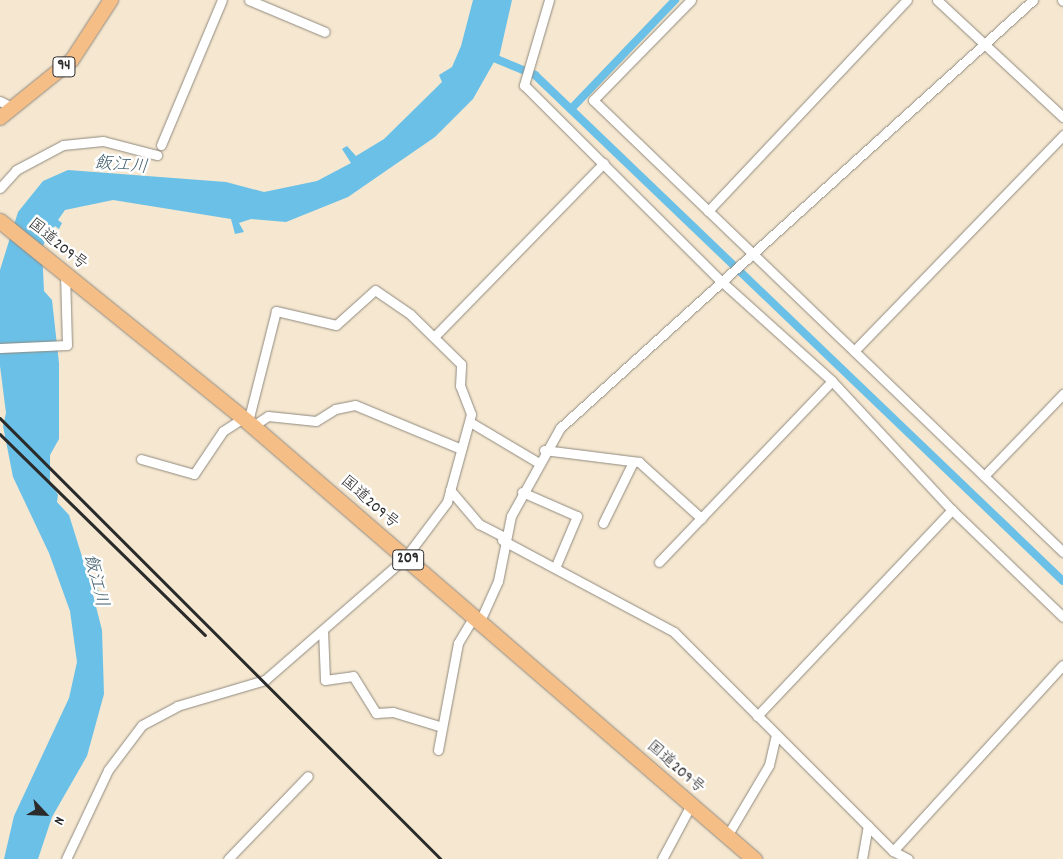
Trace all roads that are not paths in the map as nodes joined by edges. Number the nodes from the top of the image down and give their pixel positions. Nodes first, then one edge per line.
1 (111, 0) edge
2 (222, 0) edge
3 (248, 0) edge
4 (549, 0) edge
5 (691, 0) edge
6 (907, 0) edge
7 (937, 0) edge
8 (1033, 0) edge
9 (325, 32) dead end
10 (984, 43) junction
11 (0, 101) edge
12 (13, 108) junction
13 (1063, 117) edge
14 (0, 118) edge
15 (1063, 135) edge
16 (161, 145) dead end
17 (157, 155) dead end
18 (604, 163) junction
19 (0, 188) edge
20 (708, 211) junction
21 (0, 222) edge
22 (750, 255) junction
23 (61, 271) junction
24 (721, 281) junction
25 (434, 337) junction
26 (0, 348) edge
27 (854, 351) junction
28 (832, 381) junction
29 (1063, 394) edge
30 (248, 422) junction
31 (470, 422) junction
32 (461, 449) junction
33 (544, 450) junction
34 (141, 459) dead end
35 (537, 462) junction
36 (634, 462) junction
37 (984, 476) junction
38 (450, 490) junction
39 (522, 492) junction
40 (952, 510) junction
41 (700, 518) junction
42 (603, 523) dead end
43 (503, 539) junction
44 (1063, 552) edge
45 (405, 558) junction
46 (659, 562) dead end
47 (555, 568) junction
48 (1063, 617) edge
49 (477, 619) junction
50 (323, 630) junction
51 (1063, 665) edge
52 (757, 716) junction
53 (442, 726) junction
54 (776, 735) junction
55 (438, 750) dead end
56 (308, 776) dead end
57 (691, 805) junction
58 (868, 826) junction
59 (727, 836) junction
60 (893, 851) junction
61 (66, 859) edge
62 (228, 859) edge
63 (662, 859) edge
64 (754, 859) edge
65 (862, 859) edge
66 (908, 859) edge

1 - 12 main road, 94
2 - 16 street
3 - 9 street
4 - 18 street
5 - 20 street
6 - 20 street
7 - 10 street
8 - 10 street
10 - 13 street
10 - 22 street
11 - 12 street
12 - 14 main road, 94
15 - 27 street
17 - 19 street
18 - 24 street
18 - 25 street
20 - 22 street
21 - 23 highway, 国道209号 / 209
22 - 24 street
22 - 27 street
23 - 26 street
23 - 30 highway, 国道209号 / 209
24 - 28 street
24 - 33 street
25 - 30 street
25 - 31 street
27 - 37 street
28 - 40 street
28 - 41 street
29 - 37 street
30 - 32 street
30 - 34 street
30 - 45 highway, 国道209号 / 209
31 - 32 street
31 - 35 street
32 - 38 street
33 - 35 street
33 - 36 street
35 - 39 street
36 - 41 street
36 - 42 street
37 - 44 street
38 - 43 street
38 - 45 street
39 - 43 street
39 - 47 street
40 - 48 street
40 - 52 street
41 - 46 street
43 - 47 street
43 - 49 street
45 - 49 highway, 国道209号 / 209
45 - 50 street
47 - 52 street
49 - 53 street
49 - 57 highway, 国道209号 / 209
50 - 53 street
50 - 61 street
51 - 60 street
52 - 54 street
53 - 55 street
54 - 58 street
54 - 59 street
56 - 62 street
57 - 59 highway, 国道209号 / 209
57 - 63 street
58 - 60 street
58 - 65 street
59 - 64 highway, 国道209号 / 209
60 - 66 street

